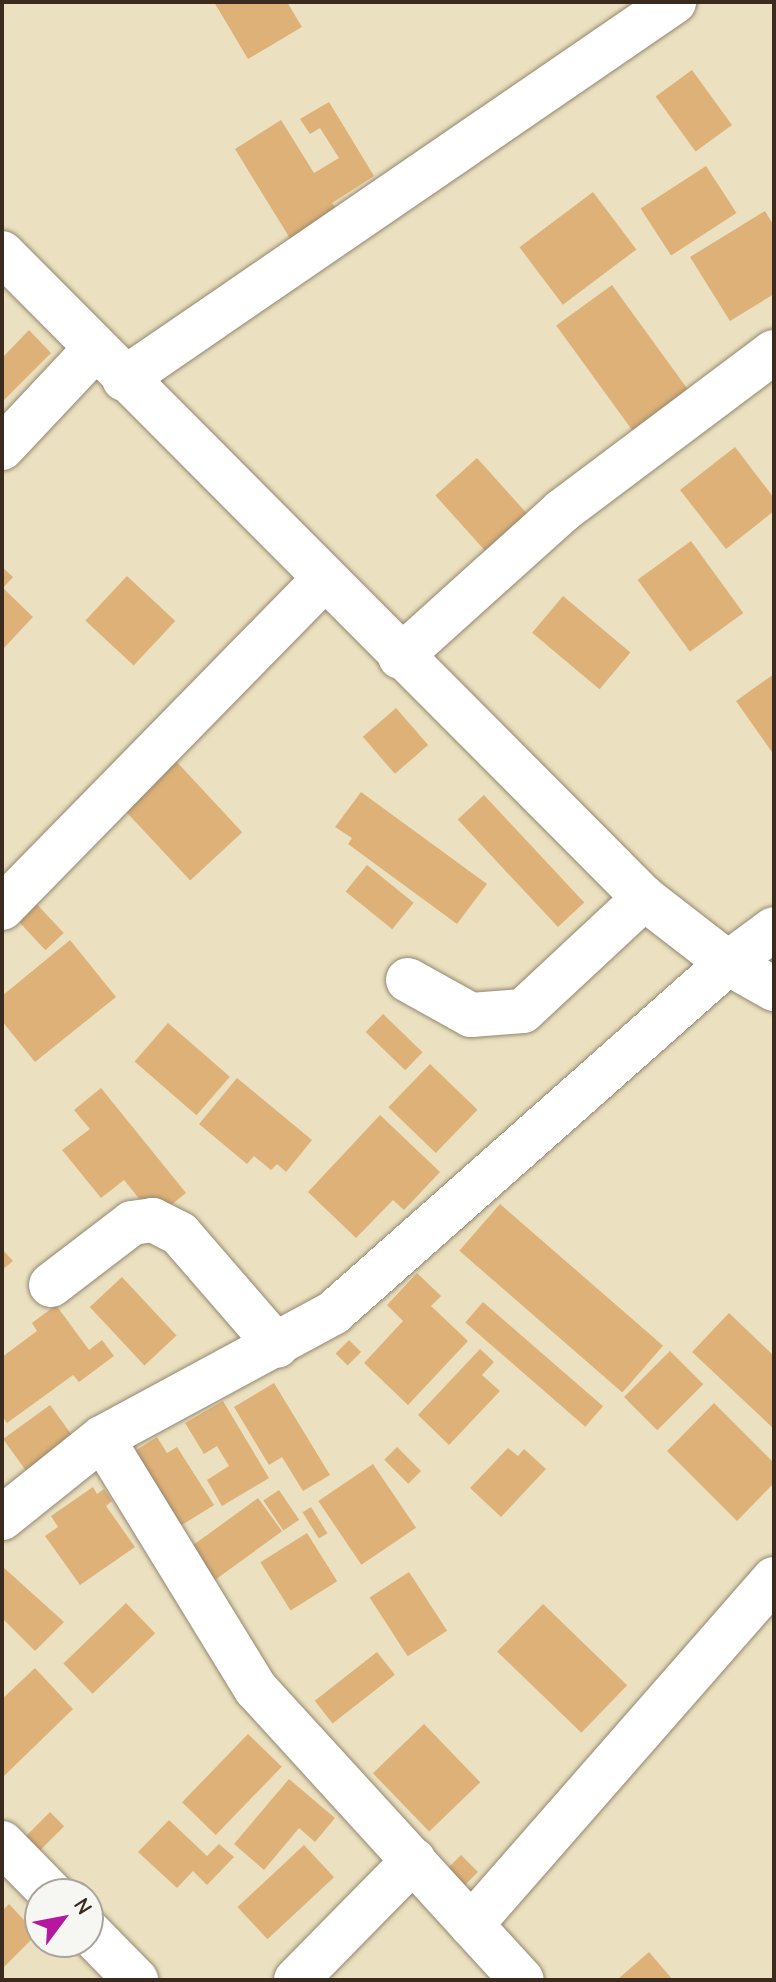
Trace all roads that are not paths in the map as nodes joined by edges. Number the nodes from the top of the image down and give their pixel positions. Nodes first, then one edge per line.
1 (674, 2) edge
2 (2, 253) edge
3 (774, 352) edge
4 (110, 364) junction
5 (2, 448) edge
6 (323, 580) junction
7 (400, 657) junction
8 (644, 898) junction
9 (2, 908) edge
10 (774, 929) edge
11 (728, 963) junction
12 (408, 980) dead end
13 (774, 989) edge
14 (51, 1285) dead end
15 (277, 1346) junction
16 (102, 1438) junction
17 (2, 1518) edge
18 (774, 1579) edge
19 (2, 1843) edge
20 (414, 1860) junction
21 (36, 1878) edge
22 (471, 1925) junction
23 (104, 1947) edge
24 (136, 1980) edge
25 (296, 1980) edge
26 (522, 1980) edge

1 - 4 street
2 - 4 street
3 - 7 street
4 - 5 street
4 - 6 street
6 - 7 street
6 - 9 street
7 - 8 street
8 - 11 street
8 - 12 street
10 - 11 street
11 - 13 street
11 - 15 street
14 - 15 street
15 - 16 street
16 - 17 street
16 - 20 street
18 - 22 street
19 - 21 street
20 - 22 street
20 - 25 street
22 - 26 street
23 - 24 street

